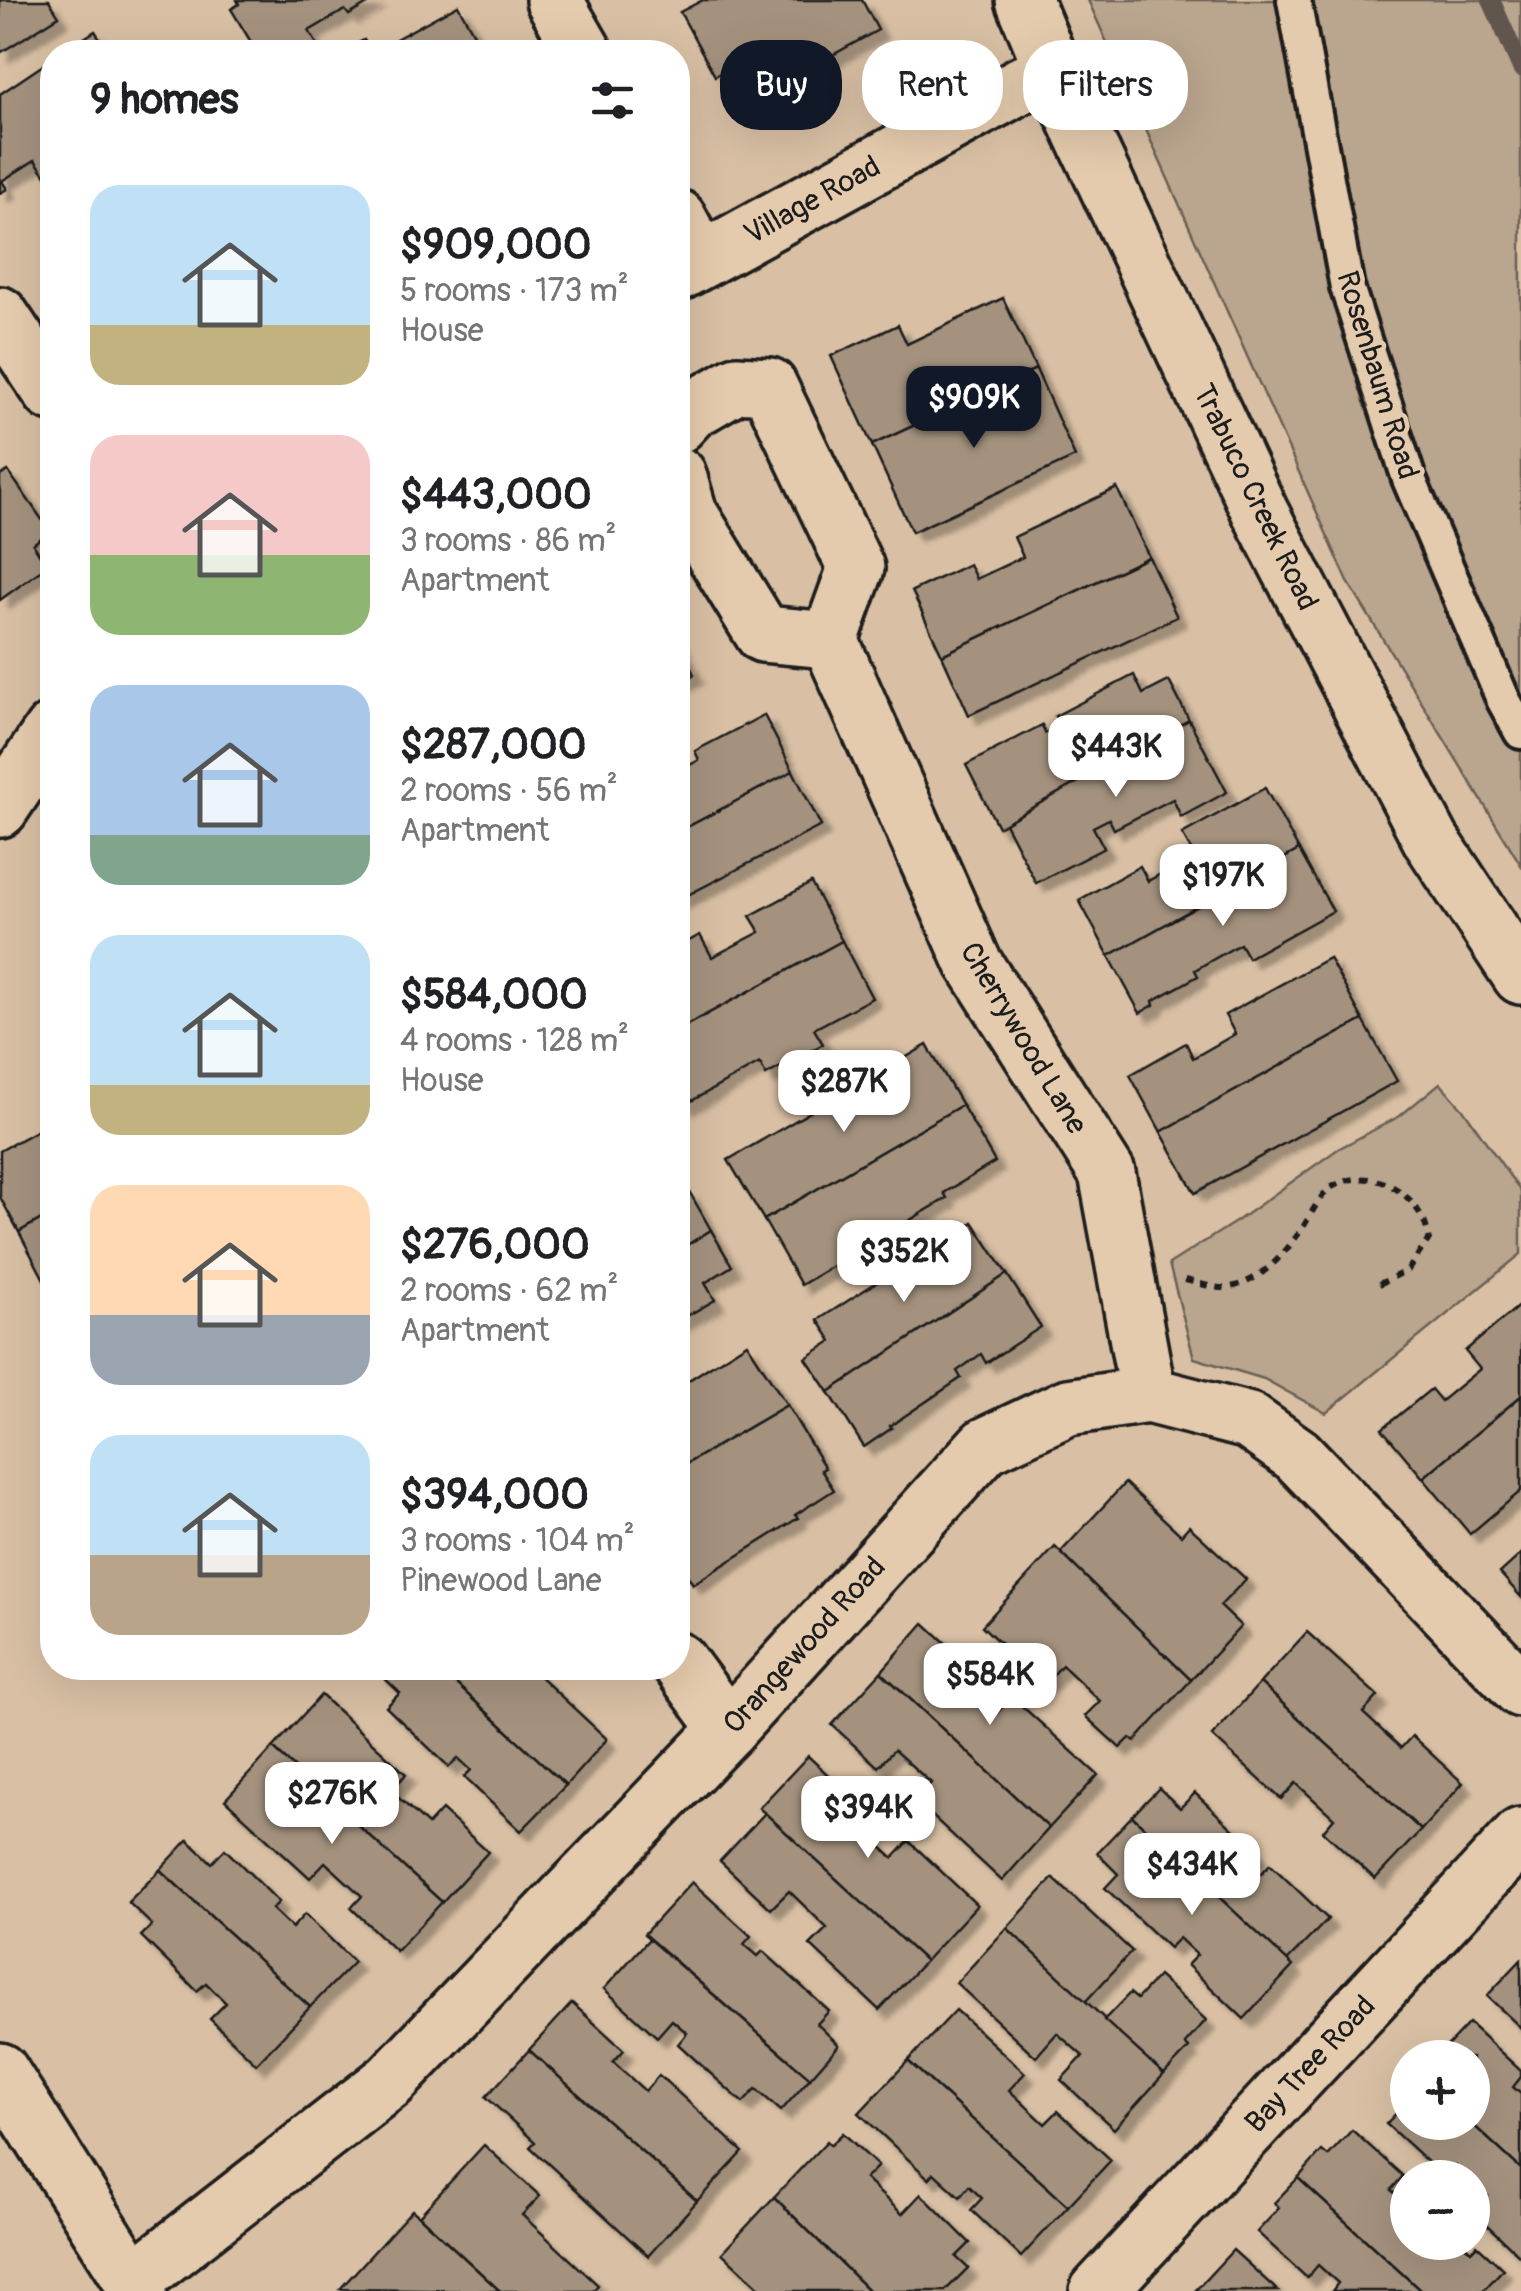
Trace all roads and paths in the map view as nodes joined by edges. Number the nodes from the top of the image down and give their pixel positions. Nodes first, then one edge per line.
1 (554, 0) edge
2 (1024, 0) edge
3 (1294, 0) edge
4 (577, 40) edge
5 (1040, 40) edge
6 (1023, 82) edge
7 (1081, 130) edge
8 (690, 249) edge
9 (0, 315) edge
10 (40, 375) edge
11 (690, 412) edge
12 (690, 515) edge
13 (830, 640) junction
14 (1521, 732) edge
15 (40, 748) edge
16 (0, 809) edge
17 (1521, 976) edge
18 (1125, 1269) junction
19 (1379, 1284) dead end
20 (1148, 1395) junction
21 (690, 1677) edge
22 (1521, 1689) edge
23 (728, 1729) junction
24 (1521, 1836) edge
25 (0, 2071) edge
26 (135, 2286) edge
27 (1098, 2291) edge

1 - 4 street
2 - 5 street, Trabuco Creek Road
3 - 14 lane, Rosenbaum Road
6 - 8 street, Village Road
7 - 17 street, Trabuco Creek Road
9 - 10 street
11 - 13 street
12 - 13 street
13 - 18 street, Cherrywood Lane
15 - 16 street
18 - 19 path
18 - 20 street, Cherrywood Lane
20 - 22 street, Orangewood Road
20 - 23 street, Orangewood Road
21 - 23 street
23 - 26 street, Orangewood Road
24 - 27 street, Bay Tree Road
25 - 26 street

